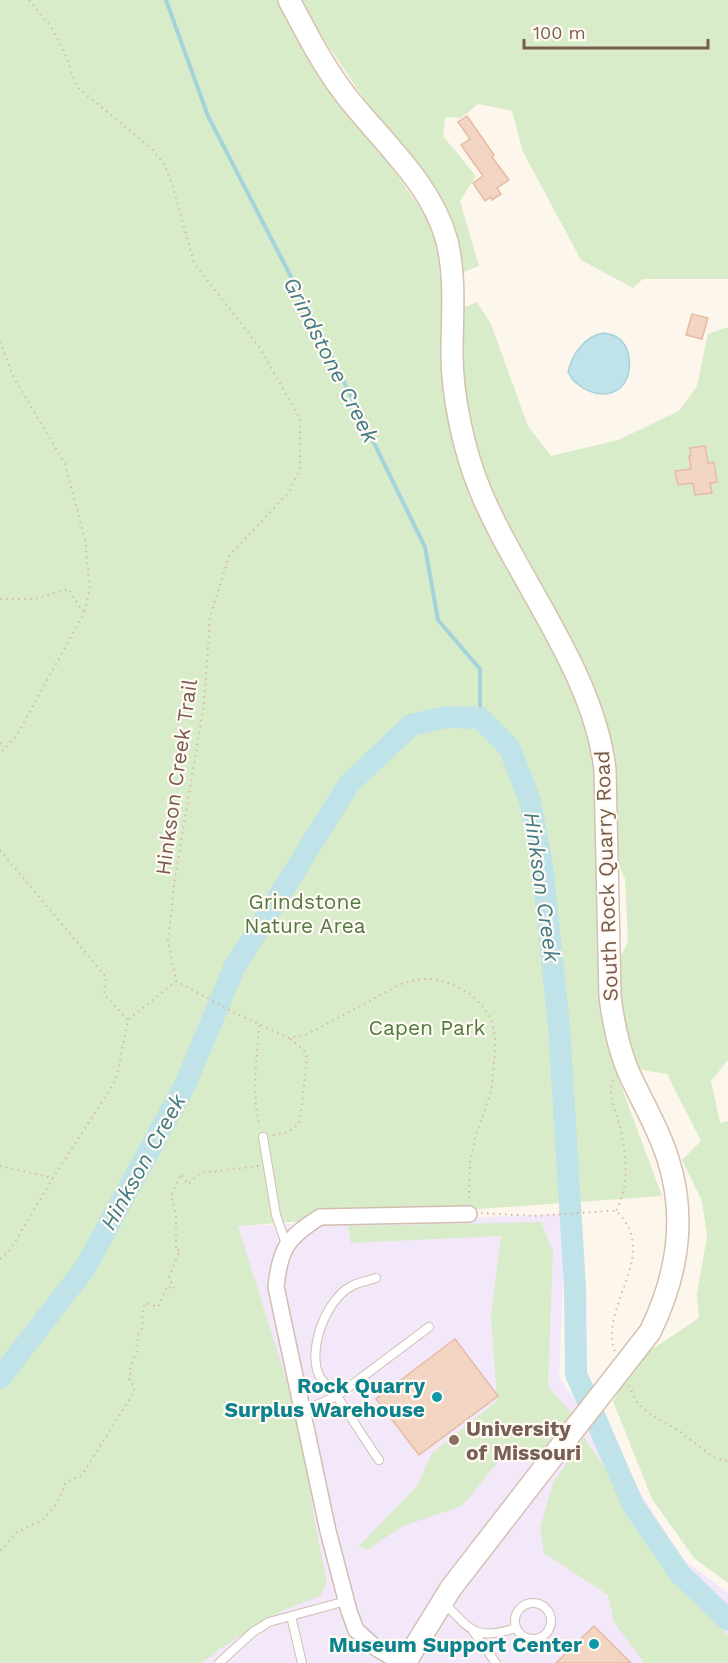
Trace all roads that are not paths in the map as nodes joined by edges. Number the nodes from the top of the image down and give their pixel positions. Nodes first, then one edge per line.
1 (289, 0) edge
2 (263, 1137) road end
3 (469, 1214) road end
4 (286, 1244) junction
5 (376, 1278) dead end
6 (429, 1327) dead end
7 (338, 1396) junction
8 (302, 1410) junction
9 (379, 1460) dead end
10 (346, 1601) junction
11 (442, 1602) junction
12 (291, 1616) junction
13 (516, 1628) junction
14 (473, 1631) junction
15 (219, 1663) edge
16 (302, 1663) edge
17 (403, 1663) edge
18 (496, 1663) edge

1 - 11 street, South Rock Quarry Road, bridge
2 - 4 lane
3 - 4 street
4 - 8 street
5 - 7 lane
6 - 7 lane
7 - 8 lane
7 - 9 lane
8 - 10 street
10 - 12 lane
10 - 17 street
11 - 14 lane
11 - 17 street, South Rock Quarry Road
12 - 15 lane
12 - 16 lane
13 - 13 lane
13 - 14 lane
14 - 18 lane

